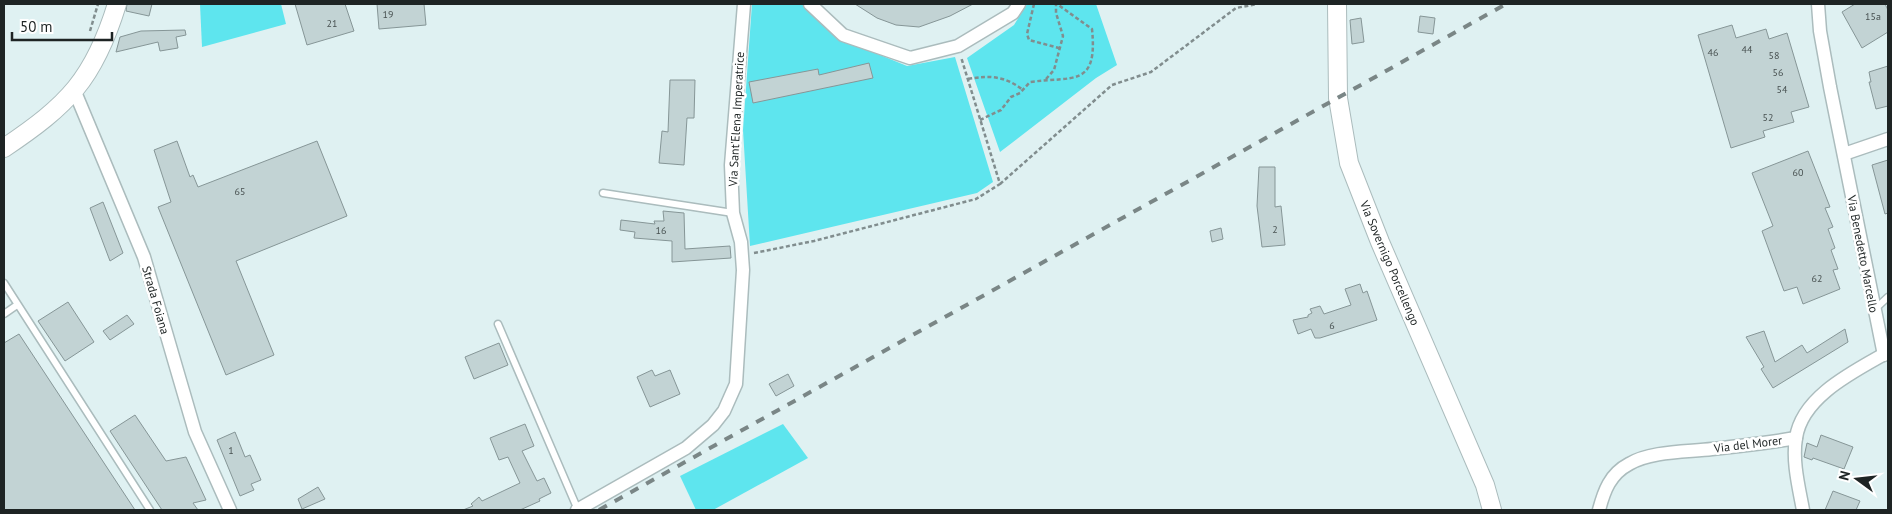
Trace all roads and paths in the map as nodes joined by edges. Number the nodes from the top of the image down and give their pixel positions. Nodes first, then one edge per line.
1 (116, 4) edge
2 (744, 4) edge
3 (810, 4) edge
4 (1019, 4) edge
5 (1034, 4) edge
6 (1057, 4) edge
7 (1257, 4) edge
8 (1337, 4) edge
9 (1818, 4) edge
10 (958, 46) junction
11 (1059, 48) junction
12 (968, 79) junction
13 (1046, 80) junction
14 (1023, 90) junction
15 (75, 92) junction
16 (980, 120) junction
17 (1888, 140) edge
18 (4, 148) edge
19 (1844, 154) junction
20 (1000, 184) junction
21 (603, 193) dead end
22 (733, 213) junction
23 (743, 256) junction
24 (4, 283) edge
25 (1888, 297) edge
26 (18, 304) junction
27 (1874, 309) junction
28 (4, 314) edge
29 (498, 324) dead end
30 (1886, 353) edge
31 (1796, 438) junction
32 (150, 510) edge
33 (230, 510) edge
34 (577, 510) edge
35 (1492, 510) edge
36 (1598, 510) edge
37 (1803, 510) edge

1 - 15 street
2 - 22 street, Via Sant'Elena Imperatrice
3 - 10 street
4 - 10 street
5 - 11 path
6 - 11 path
6 - 13 path
7 - 20 path
8 - 35 street, Via Sovernigo Porcellengo
9 - 19 street, Via Benedetto Marcello
10 - 12 path
11 - 13 path
12 - 14 path
12 - 16 path
13 - 14 path
14 - 16 path
15 - 18 street
15 - 33 street, Strada Foiana
16 - 20 path
17 - 19 street
19 - 27 street, Via Benedetto Marcello
20 - 23 path
21 - 22 lane
22 - 23 street, Via Sant'Elena Imperatrice
23 - 34 street, Via Sant'Elena Imperatrice
24 - 26 lane
25 - 27 lane
26 - 28 lane
26 - 32 lane
27 - 30 street, Via Benedetto Marcello
29 - 34 lane
30 - 31 street, Via del Morer
31 - 36 street, Via del Morer
31 - 37 street

